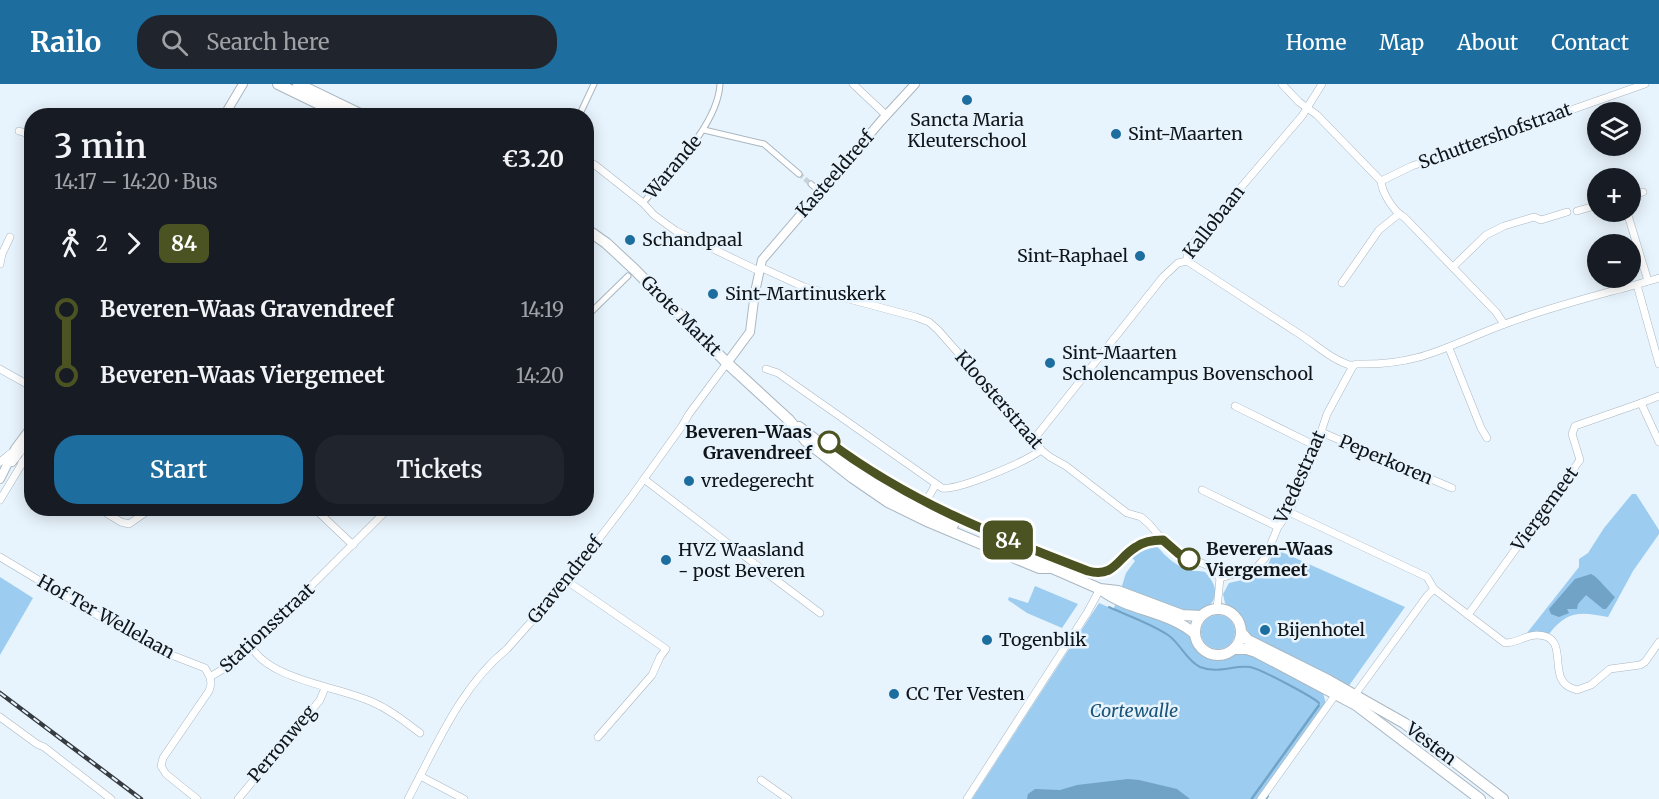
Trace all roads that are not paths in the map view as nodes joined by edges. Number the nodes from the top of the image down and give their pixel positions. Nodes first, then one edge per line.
1 (243, 84) edge
2 (278, 84) edge
3 (298, 84) edge
4 (594, 84) edge
5 (720, 84) edge
6 (853, 84) edge
7 (915, 84) edge
8 (1282, 84) edge
9 (1322, 84) edge
10 (1645, 84) edge
11 (1623, 87) edge
12 (229, 108) edge
13 (328, 108) edge
14 (348, 108) edge
15 (583, 108) edge
16 (1308, 108) junction
17 (886, 115) junction
18 (704, 130) junction
19 (19, 131) dead end
20 (24, 133) edge
21 (594, 165) edge
22 (800, 174) tunnel mouth
23 (1381, 181) junction
24 (811, 184) tunnel mouth
25 (820, 192) junction
26 (643, 203) junction
27 (1587, 209) edge
28 (1567, 212) dead end
29 (1577, 212) dead end
30 (1399, 214) junction
31 (1630, 222) edge
32 (594, 236) edge
33 (10, 237) dead end
34 (1187, 261) junction
35 (0, 264) edge
36 (1453, 267) junction
37 (759, 269) junction
38 (628, 276) dead end
39 (1659, 278) edge
40 (1648, 281) junction
41 (1342, 283) dead end
42 (1641, 284) edge
43 (1626, 288) edge
44 (1638, 288) edge
45 (594, 309) edge
46 (1503, 324) junction
47 (1449, 348) junction
48 (727, 363) junction
49 (1659, 364) edge
50 (1353, 366) junction
51 (0, 369) edge
52 (766, 369) dead end
53 (24, 382) edge
54 (1659, 396) edge
55 (1641, 403) junction
56 (1235, 406) dead end
57 (1321, 432) junction
58 (24, 437) edge
59 (1487, 438) dead end
60 (1034, 439) junction
61 (1659, 442) edge
62 (1316, 446) junction
63 (24, 447) edge
64 (1041, 450) junction
65 (24, 459) edge
66 (22, 462) joint
67 (4, 464) edge
68 (0, 479) edge
69 (644, 479) junction
70 (936, 484) junction
71 (1452, 488) dead end
72 (1202, 490) dead end
73 (0, 500) edge
74 (1288, 512) junction
75 (111, 516) edge
76 (140, 516) edge
77 (322, 516) edge
78 (381, 516) edge
79 (1278, 527) junction
80 (1163, 540) junction
81 (353, 545) junction
82 (0, 557) edge
83 (1220, 578) junction
84 (567, 581) junction
85 (1100, 589) junction
86 (1434, 589) junction
87 (1218, 609) junction
88 (820, 612) dead end
89 (1468, 615) junction
90 (1201, 616) junction
91 (1241, 632) junction
92 (1195, 634) junction
93 (1659, 642) edge
94 (251, 646) junction
95 (1234, 649) junction
96 (210, 677) junction
97 (325, 688) junction
98 (1336, 694) junction
99 (1354, 696) junction
100 (0, 717) edge
101 (420, 733) dead end
102 (598, 736) dead end
103 (420, 776) junction
104 (761, 780) dead end
105 (111, 799) edge
106 (198, 799) edge
107 (237, 799) edge
108 (408, 799) edge
109 (464, 799) edge
110 (788, 799) edge
111 (967, 799) edge
112 (1261, 799) edge
113 (1480, 799) edge
114 (1503, 799) edge

1 - 12 street
2 - 13 main road
3 - 14 main road
4 - 15 street
5 - 18 street, Warande
6 - 17 street
7 - 17 street, Kasteeldreef
8 - 16 street
9 - 16 street, Kallobaan
10 - 11 street, Schuttershofstraat
11 - 23 street, Schuttershofstraat
16 - 23 street
16 - 34 street, Kallobaan
17 - 25 street, Kasteeldreef
18 - 22 street, Warande
18 - 26 street, Warande
19 - 20 street
21 - 26 street
23 - 30 street
24 - 25 street
25 - 37 street, Kasteeldreef
26 - 37 street
27 - 29 street
28 - 36 street
30 - 36 street
30 - 41 street
31 - 40 street
32 - 48 main road, Grote Markt
33 - 35 street
34 - 50 street
34 - 60 street, Kallobaan
36 - 46 street
37 - 48 street, Grote Markt
37 - 60 street, Kloosterstraat
38 - 45 street
39 - 40 street
40 - 42 street
43 - 46 street
44 - 49 street
46 - 47 street
47 - 50 street
47 - 59 street
48 - 69 street, Gravendreef
48 - 85 main road
50 - 57 street, Vredestraat
51 - 53 street
52 - 70 street
54 - 55 street, Viergemeet
55 - 61 street
55 - 89 street, Viergemeet
56 - 62 street, Peperkoren
57 - 62 street, Vredestraat
57 - 71 street, Peperkoren
58 - 67 street
60 - 64 street, Kloosterstraat
62 - 74 street, Vredestraat
63 - 67 street
64 - 70 street
64 - 80 street, Kloosterstraat
65 - 66 street
66 - 73 street
67 - 68 street
69 - 84 street, Gravendreef
69 - 88 street
70 - 80 street
72 - 79 street
74 - 79 street, Vredestraat
74 - 86 street
75 - 76 street
77 - 81 street
78 - 81 street, Stationsstraat
79 - 83 street, Vredestraat
80 - 83 street, Kloosterstraat
81 - 94 street, Stationsstraat
82 - 96 street, Hof Ter Wellelaan
83 - 87 street
84 - 102 street
84 - 103 street, Gravendreef
85 - 90 main road
85 - 92 main road
85 - 111 street
86 - 89 street
86 - 99 street
87 - 90 main road
87 - 91 main road
89 - 93 street
90 - 92 main road
91 - 95 main road
91 - 99 main road, Vesten
92 - 95 main road
94 - 96 street, Stationsstraat
94 - 97 street
95 - 98 main road, Vesten
96 - 106 street, Stationsstraat
97 - 101 street
97 - 107 street, Perronweg
98 - 112 street
98 - 113 main road, Vesten
99 - 114 main road, Vesten
100 - 105 street
103 - 108 street, Gravendreef
103 - 109 street
104 - 110 street

